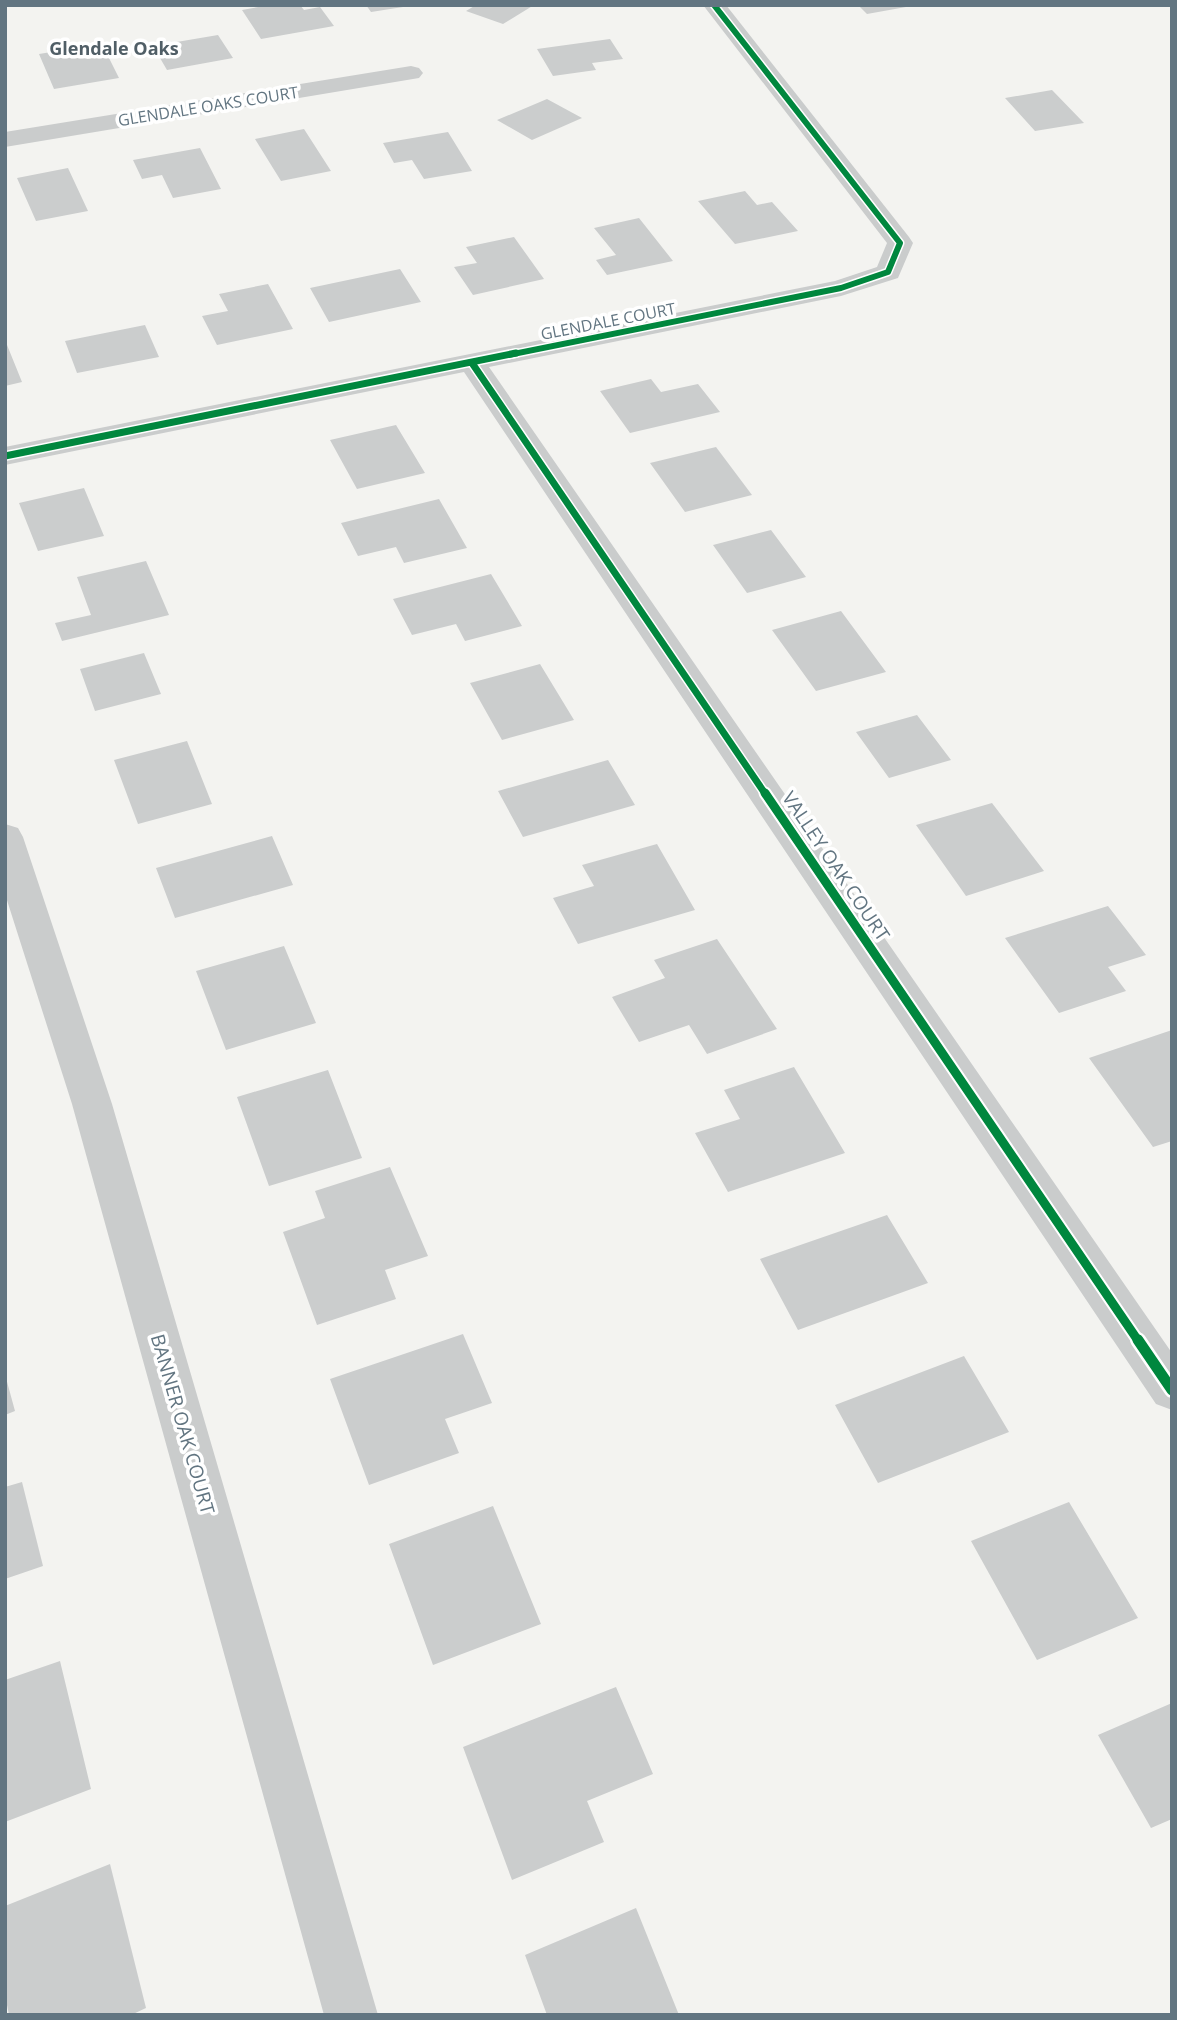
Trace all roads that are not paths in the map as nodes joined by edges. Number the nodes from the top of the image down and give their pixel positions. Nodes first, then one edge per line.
1 (714, 5) edge
2 (411, 73) dead end
3 (5, 140) edge
4 (472, 363) junction
5 (5, 456) edge
6 (5, 837) edge
7 (1172, 1390) edge
8 (351, 2015) edge

1 - 4 street, GLENDALE COURT
2 - 3 street, GLENDALE OAKS COURT
4 - 5 street, GLENDALE COURT
4 - 7 street, VALLEY OAK COURT
6 - 8 street, BANNER OAK COURT

